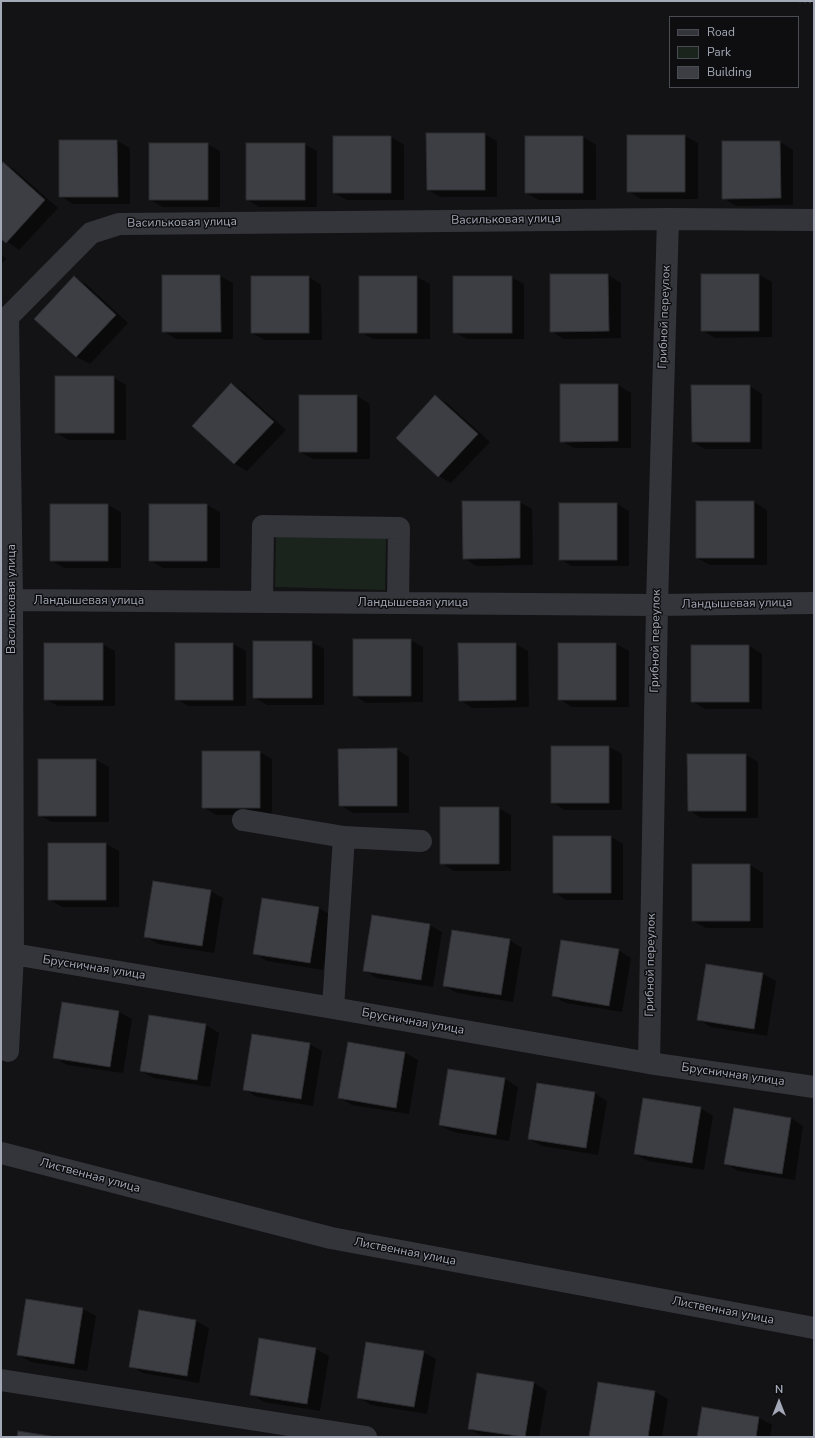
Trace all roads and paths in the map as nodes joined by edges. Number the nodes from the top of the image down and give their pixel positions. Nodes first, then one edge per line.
1 (799, 1) edge
2 (814, 2) edge
3 (668, 219) junction
4 (814, 220) edge
5 (12, 600) junction
6 (262, 602) junction
7 (398, 603) junction
8 (814, 603) edge
9 (657, 605) junction
10 (243, 820) dead end
11 (344, 837) junction
12 (421, 841) dead end
13 (13, 954) junction
14 (333, 1008) junction
15 (8, 1051) dead end
16 (649, 1063) junction
17 (814, 1087) edge
18 (1, 1155) edge
19 (814, 1328) edge
20 (1, 1380) edge
21 (366, 1437) edge

1 - 2 path
3 - 4 street, Васильковая улица
3 - 5 street, Васильковая улица
3 - 9 street, Грибной переулок
5 - 6 street, Ландышевая улица
5 - 13 street, Васильковая улица
6 - 7 street, Ландышевая улица
6 - 7 street
7 - 9 street, Ландышевая улица
8 - 9 street, Ландышевая улица
9 - 16 street, Грибной переулок
10 - 11 street
11 - 12 street
11 - 14 street
13 - 14 street, Брусничная улица
13 - 15 street, Васильковая улица
14 - 16 street, Брусничная улица
16 - 17 street, Брусничная улица
18 - 19 street, Лиственная улица
20 - 21 street

